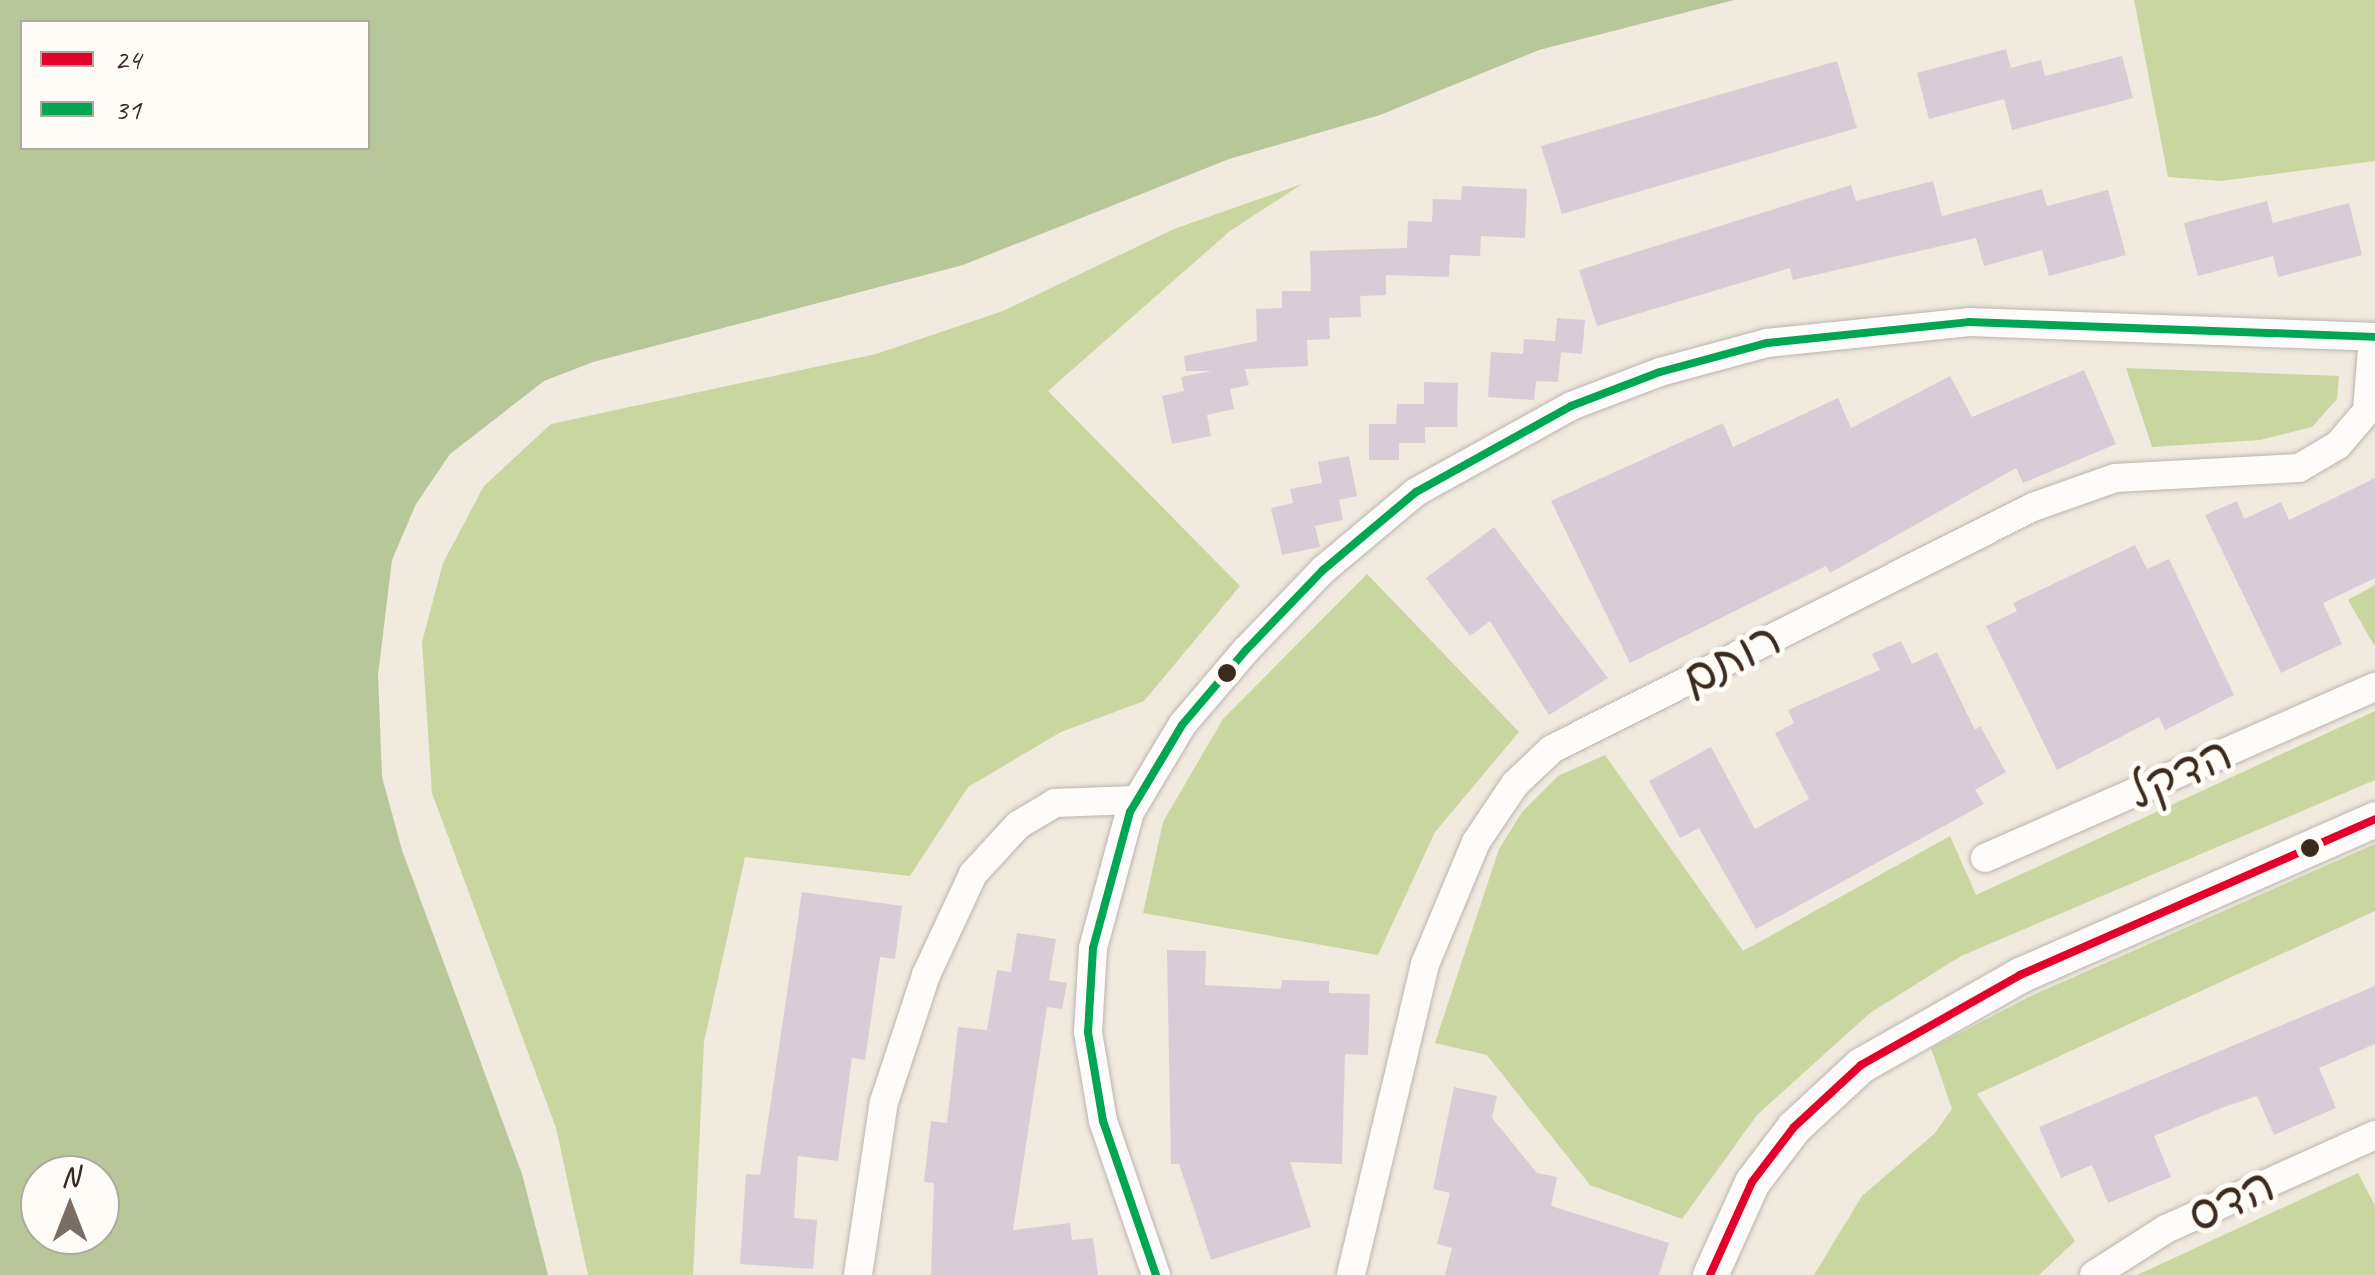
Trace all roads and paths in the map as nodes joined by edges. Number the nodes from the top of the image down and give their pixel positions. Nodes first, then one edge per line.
1 (2374, 337) edge
2 (2375, 688) edge
3 (1134, 800) junction
4 (2375, 818) edge
5 (1985, 858) dead end
6 (2375, 1136) edge
7 (858, 1275) edge
8 (1156, 1275) edge
9 (1351, 1275) edge
10 (1710, 1275) edge
11 (2094, 1275) edge

1 - 3 street
1 - 9 street, רותם
2 - 5 street, הדקל
3 - 7 street
3 - 8 street
4 - 10 street
6 - 11 street, הדס

